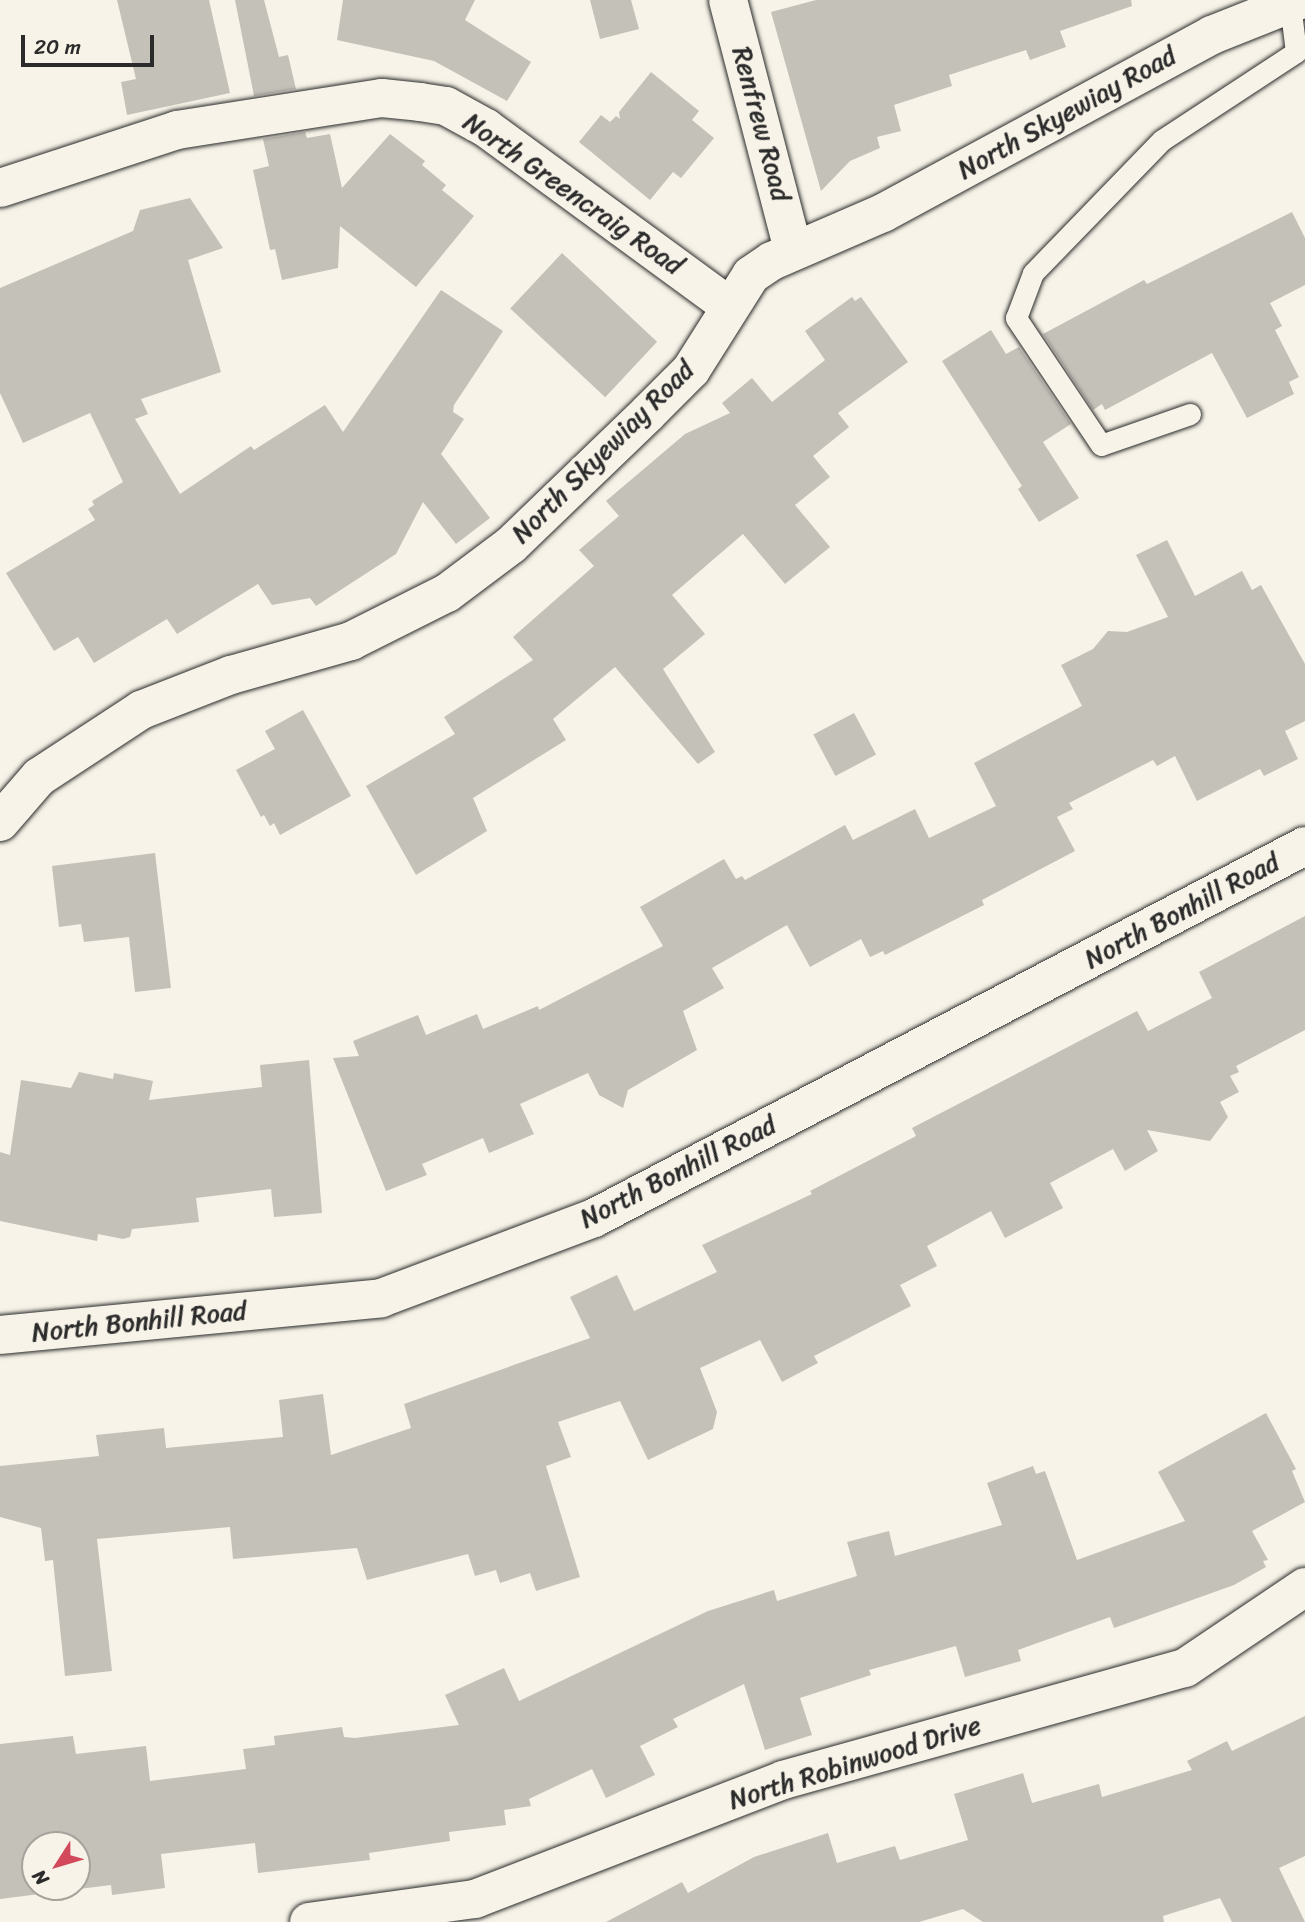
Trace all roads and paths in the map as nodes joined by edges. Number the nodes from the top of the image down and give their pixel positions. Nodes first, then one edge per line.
1 (728, 0) edge
2 (1295, 2) edge
3 (0, 188) edge
4 (793, 249) junction
5 (729, 306) junction
6 (1190, 414) dead end
7 (0, 822) edge
8 (1305, 846) edge
9 (0, 1335) edge
10 (1305, 1587) edge
11 (309, 1922) edge

1 - 4 street, Renfrew Road
2 - 4 street, North Skyewiay Road
2 - 6 lane
3 - 5 street, North Greencraig Road
4 - 5 street, North Skyewiay Road
5 - 7 street, North Skyewiay Road
8 - 9 street, North Bonhill Road
10 - 11 street, North Robinwood Drive

